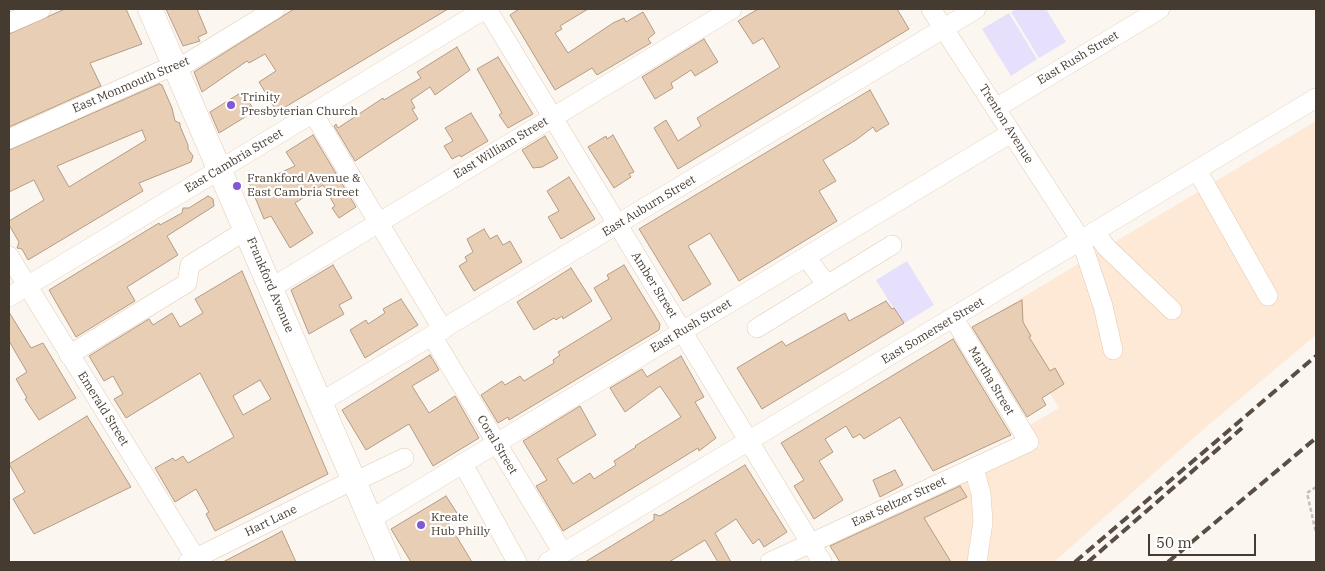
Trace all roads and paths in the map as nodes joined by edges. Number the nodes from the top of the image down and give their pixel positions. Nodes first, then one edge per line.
1 (41, 9) edge
2 (150, 9) edge
3 (486, 9) edge
4 (732, 9) edge
5 (931, 9) edge
6 (976, 9) edge
7 (1160, 9) edge
8 (268, 11) edge
9 (9, 23) edge
10 (944, 28) junction
11 (176, 66) junction
12 (1316, 98) edge
13 (996, 108) junction
14 (312, 113) junction
15 (552, 118) junction
16 (1011, 133) junction
17 (9, 139) edge
18 (220, 169) junction
19 (1197, 170) junction
20 (378, 222) junction
21 (617, 225) junction
22 (246, 230) junction
23 (1088, 236) junction
24 (892, 245) dead end
25 (9, 256) edge
26 (806, 257) junction
27 (827, 285) junction
28 (26, 286) junction
29 (271, 288) junction
30 (1268, 296) dead end
31 (9, 297) edge
32 (1172, 310) dead end
33 (954, 319) junction
34 (756, 328) dead end
35 (682, 331) junction
36 (438, 333) junction
37 (1113, 350) dead end
38 (69, 355) junction
39 (321, 402) junction
40 (748, 442) junction
41 (1029, 442) joint
42 (496, 444) junction
43 (404, 458) dead end
44 (463, 464) junction
45 (974, 468) junction
46 (354, 481) junction
47 (1316, 487) edge
48 (371, 520) junction
49 (1316, 533) edge
50 (811, 543) junction
51 (554, 559) edge
52 (194, 561) edge
53 (389, 562) edge
54 (517, 562) edge
55 (770, 562) edge
56 (822, 562) edge
57 (977, 562) edge

1 - 9 street
2 - 11 main road, Frankford Avenue
3 - 14 street, East Cambria Street
3 - 15 street, Amber Street
4 - 15 street, East William Street
5 - 10 street, Trenton Avenue
6 - 10 street, East Auburn Street
7 - 13 street, East Rush Street
8 - 11 street, East Monmouth Street
10 - 13 street, Trenton Avenue
10 - 21 street, East Auburn Street
11 - 17 street, East Monmouth Street
11 - 18 main road, Frankford Avenue
12 - 19 street, East Somerset Street
13 - 16 street, Trenton Avenue
14 - 18 street, East Cambria Street
14 - 20 street, Coral Street
15 - 20 street, East William Street
15 - 21 street, Amber Street
16 - 23 street, Trenton Avenue
16 - 26 street, East Rush Street
18 - 22 main road, Frankford Avenue
18 - 28 street, East Cambria Street
19 - 23 street, East Somerset Street
19 - 30 street
20 - 29 street, East William Street
20 - 36 street, Coral Street
21 - 35 street, Amber Street
21 - 36 street, East Auburn Street
22 - 29 main road, Frankford Avenue
22 - 38 street
23 - 32 street
23 - 33 street, East Somerset Street
23 - 37 street
24 - 27 street
25 - 28 street, Emerald Street
26 - 27 street
26 - 35 street, East Rush Street
27 - 34 street
28 - 31 street, East Cambria Street
28 - 38 street, Emerald Street
29 - 39 main road, Frankford Avenue
33 - 40 street, East Somerset Street
33 - 41 street, Martha Street
35 - 40 street, Amber Street
35 - 42 street, East Rush Street
36 - 39 street, East Auburn Street
36 - 42 street, Coral Street
38 - 52 street, Emerald Street
39 - 46 main road, Frankford Avenue
40 - 50 street, Amber Street
40 - 51 street, East Somerset Street
41 - 45 street, East Seltzer Street
42 - 44 street, East Rush Street
42 - 51 street, Coral Street
43 - 46 street, Hart Lane
44 - 48 street, East Rush Street
44 - 54 street
45 - 50 street, East Seltzer Street
45 - 57 street
46 - 48 main road, Frankford Avenue
46 - 52 street, Hart Lane
47 - 49 path
48 - 53 main road, Frankford Avenue
50 - 55 street, East Seltzer Street
50 - 56 street, Amber Street

